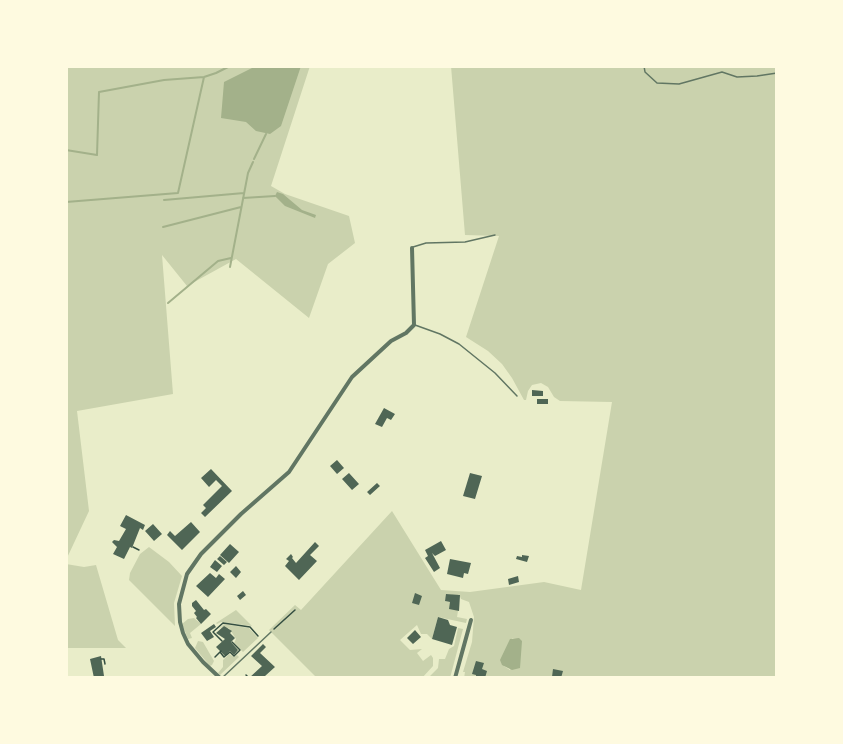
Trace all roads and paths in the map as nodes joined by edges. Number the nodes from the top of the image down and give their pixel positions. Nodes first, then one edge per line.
1 (644, 66) edge
2 (777, 73) edge
3 (495, 235) dead end
4 (412, 248) joint
5 (414, 325) junction
6 (517, 396) dead end
7 (133, 547) dead end
8 (140, 550) dead end
9 (295, 610) dead end
10 (471, 620) dead end
11 (271, 632) joint
12 (260, 637) dead end
13 (222, 641) dead end
14 (232, 642) dead end
15 (215, 657) dead end
16 (101, 659) dead end
17 (105, 664) dead end
18 (246, 675) dead end
19 (221, 678) edge
20 (249, 678) edge
21 (455, 678) edge

1 - 2 lane
3 - 4 lane
4 - 5 street
5 - 6 lane
5 - 19 street
7 - 8 path
9 - 11 path
10 - 21 street
11 - 19 lane
12 - 13 path
14 - 15 path
16 - 17 path
18 - 20 path

